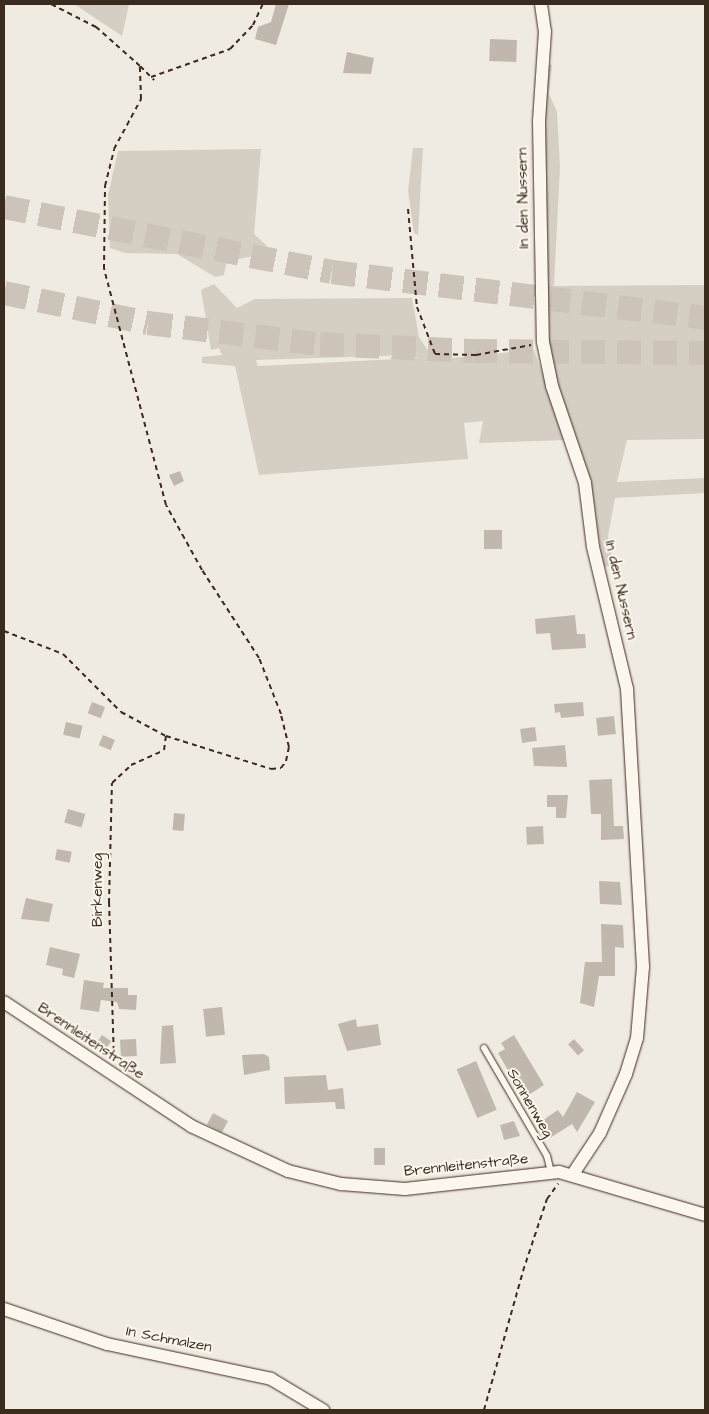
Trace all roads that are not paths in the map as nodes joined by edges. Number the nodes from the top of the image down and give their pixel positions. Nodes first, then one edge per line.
1 (541, 4) edge
2 (4, 1002) edge
3 (484, 1048) dead end
4 (551, 1172) junction
5 (573, 1174) junction
6 (705, 1215) edge
7 (4, 1309) edge
8 (323, 1410) edge

1 - 5 street, In den Nussern
2 - 4 street, Brennleitenstraße
3 - 4 lane, Sonnenweg
4 - 5 street, Brennleitenstraße
5 - 6 street, Brennleitenstraße
7 - 8 street, In Schmalzen

